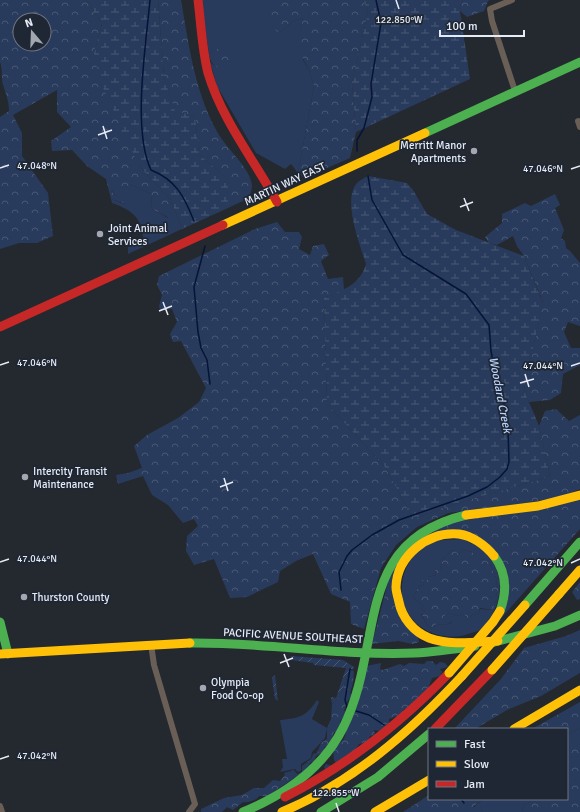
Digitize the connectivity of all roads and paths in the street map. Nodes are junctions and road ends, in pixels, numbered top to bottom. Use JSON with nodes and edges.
{"nodes":[{"id":1,"x":198,"y":0,"type":"edge"},
{"id":2,"x":512,"y":0,"type":"edge"},
{"id":3,"x":580,"y":62,"type":"edge"},
{"id":4,"x":515,"y":91,"type":"junction"},
{"id":5,"x":277,"y":202,"type":"junction"},
{"id":6,"x":0,"y":327,"type":"edge"},
{"id":7,"x":580,"y":495,"type":"edge"},
{"id":8,"x":580,"y":542,"type":"edge"},
{"id":9,"x":580,"y":570,"type":"edge"},
{"id":10,"x":580,"y":615,"type":"edge"},
{"id":11,"x":0,"y":622,"type":"edge"},
{"id":12,"x":498,"y":641,"type":"junction"},
{"id":13,"x":151,"y":644,"type":"junction"},
{"id":14,"x":366,"y":652,"type":"junction"},
{"id":15,"x":4,"y":654,"type":"edge"},
{"id":16,"x":580,"y":690,"type":"edge"},
{"id":17,"x":435,"y":728,"type":"edge"},
{"id":18,"x":516,"y":728,"type":"edge"},
{"id":19,"x":428,"y":735,"type":"edge"},
{"id":20,"x":428,"y":781,"type":"edge"},
{"id":21,"x":0,"y":806,"type":"edge"},
{"id":22,"x":246,"y":811,"type":"edge"},
{"id":23,"x":2,"y":812,"type":"edge"},
{"id":24,"x":189,"y":812,"type":"edge"},
{"id":25,"x":282,"y":812,"type":"edge"},
{"id":26,"x":321,"y":812,"type":"edge"},
{"id":27,"x":375,"y":812,"type":"edge"}],
"edges":[{"from":1,"to":5,"type":"main road"},
{"from":2,"to":4,"type":"street"},
{"from":3,"to":4,"type":"main road","name":"MARTIN WAY EAST"},
{"from":4,"to":5,"type":"main road","name":"MARTIN WAY EAST"},
{"from":5,"to":6,"type":"main road","name":"MARTIN WAY EAST"},
{"from":7,"to":14,"type":"main road"},
{"from":8,"to":25,"type":"main road","bridge":true},
{"from":9,"to":17,"type":"main road","bridge":true},
{"from":10,"to":12,"type":"main road","name":"PACIFIC AVENUE SOUTHEAST"},
{"from":11,"to":15,"type":"main road"},
{"from":12,"to":14,"type":"main road","name":"PACIFIC AVENUE SOUTHEAST"},
{"from":12,"to":22,"type":"main road","bridge":true},
{"from":13,"to":14,"type":"main road","name":"PACIFIC AVENUE SOUTHEAST"},
{"from":13,"to":15,"type":"main road","name":"PACIFIC AVENUE SOUTHEAST"},
{"from":13,"to":24,"type":"street"},
{"from":14,"to":22,"type":"main road"},
{"from":16,"to":18,"type":"main road"},
{"from":19,"to":26,"type":"main road"},
{"from":20,"to":27,"type":"main road"},
{"from":21,"to":23,"type":"street"}]}
